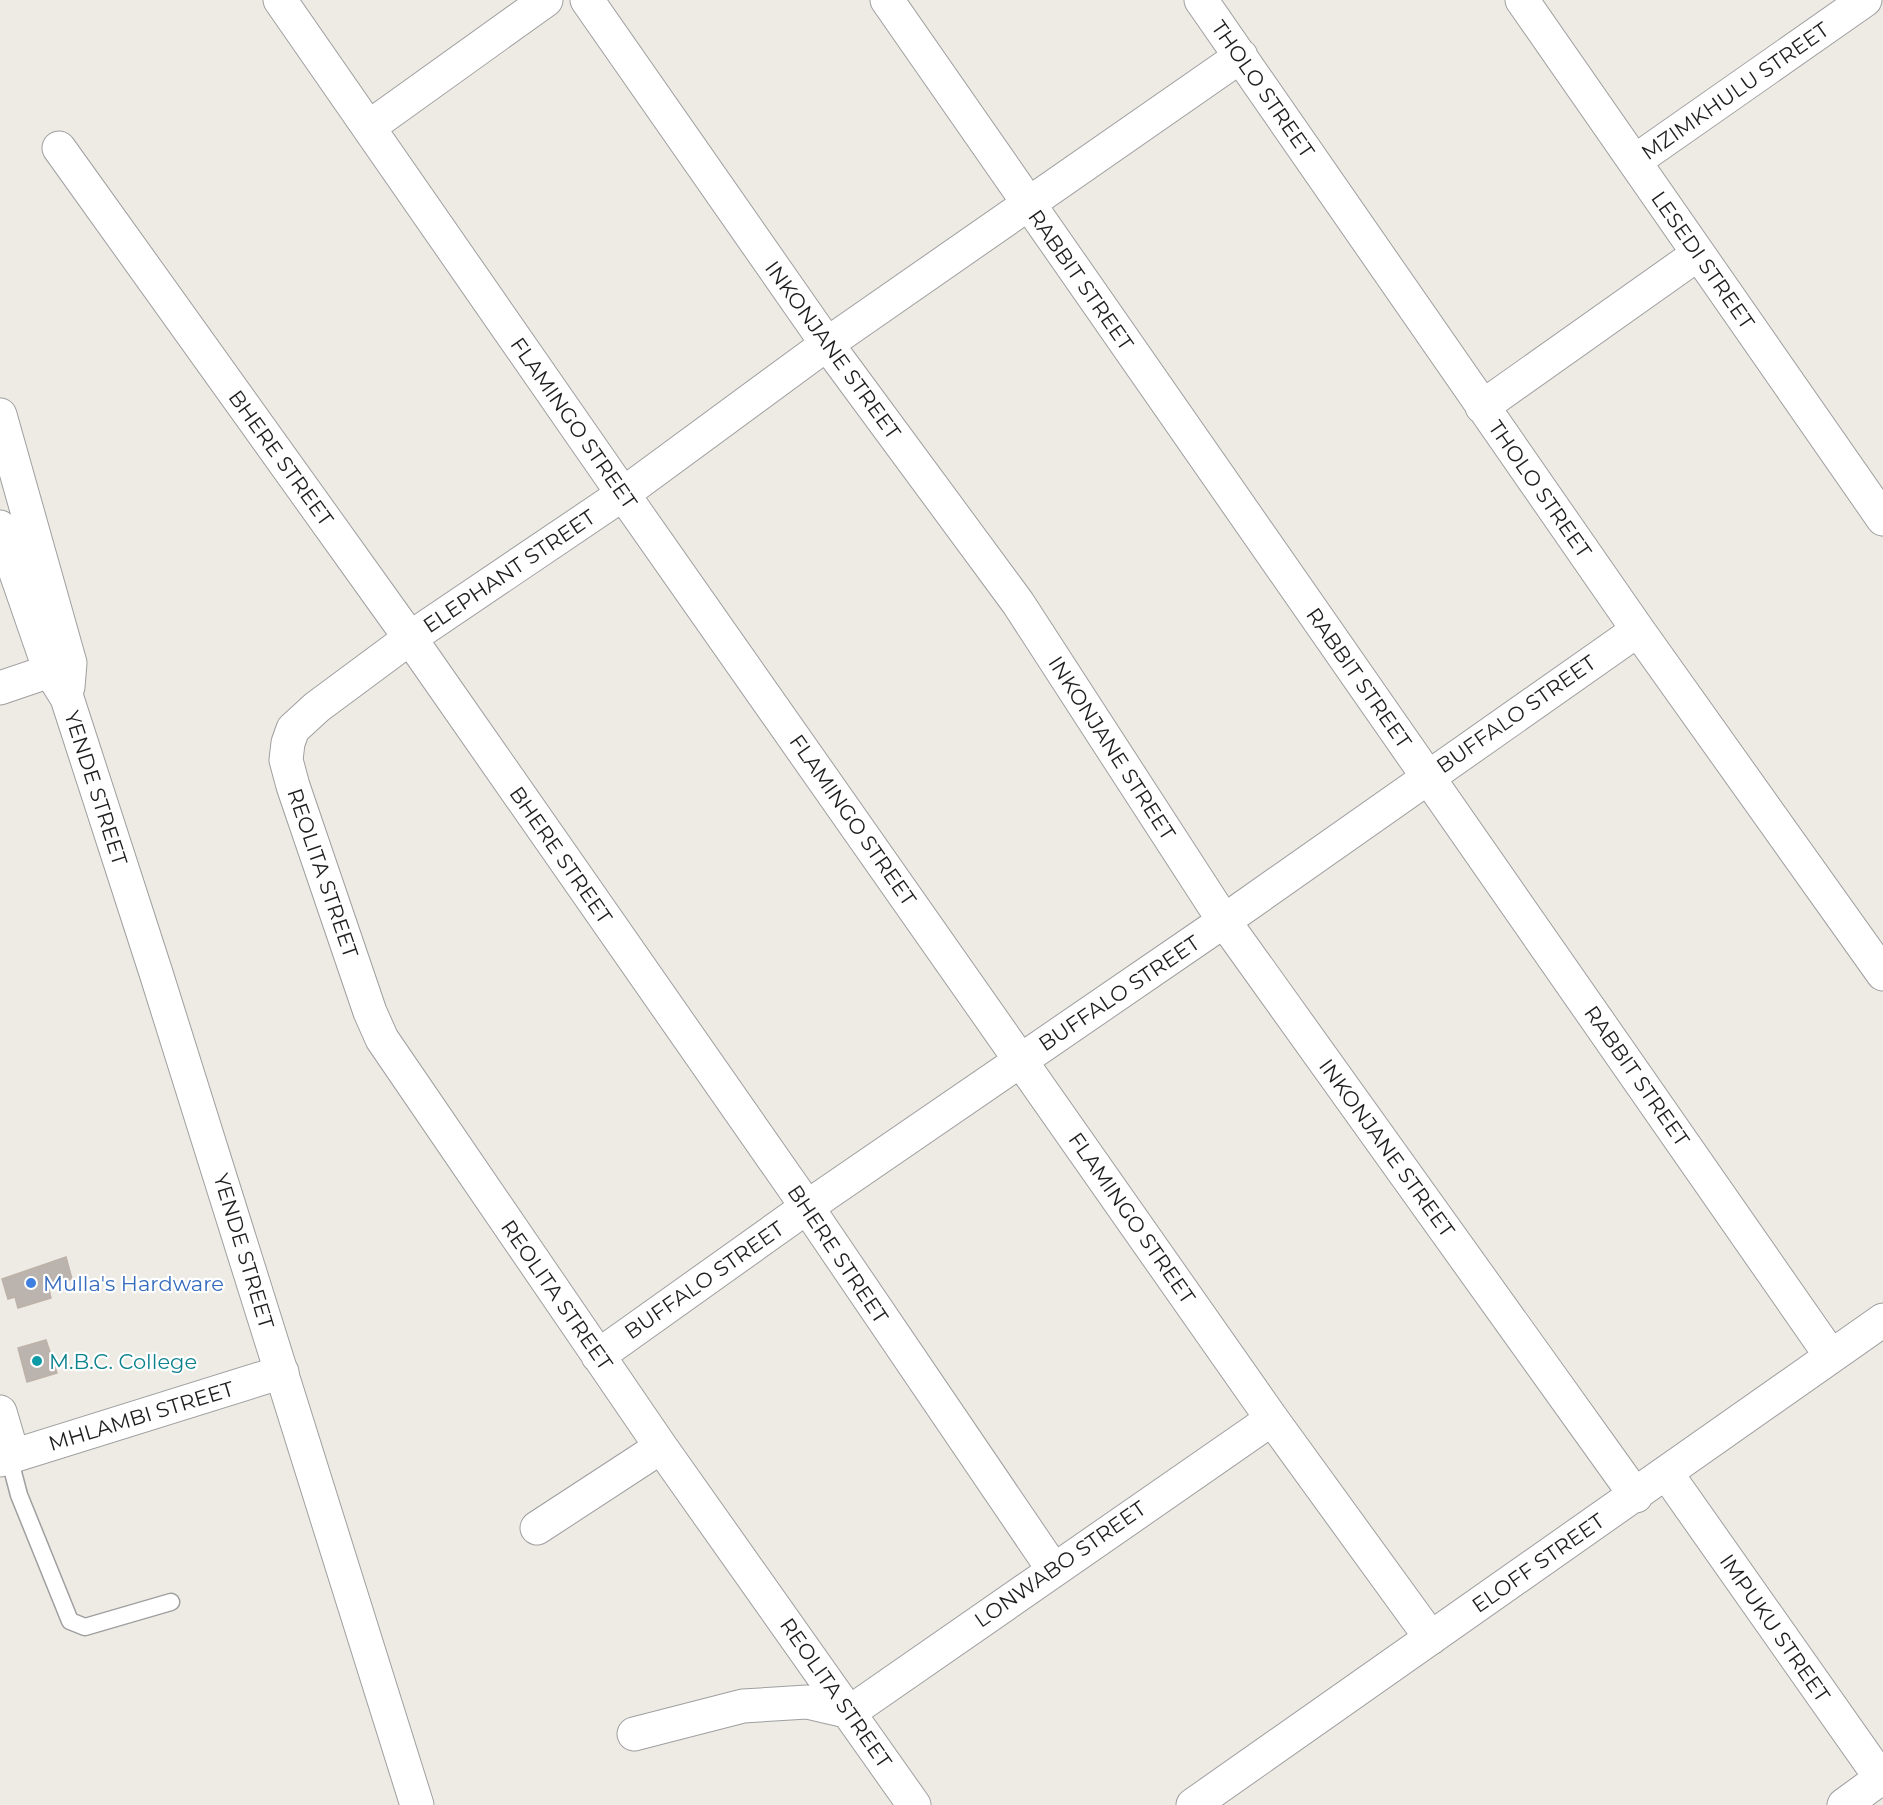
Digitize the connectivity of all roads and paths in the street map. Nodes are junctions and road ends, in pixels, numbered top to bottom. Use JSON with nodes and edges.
{"nodes":[{"id":1,"x":280,"y":0,"type":"edge"},
{"id":2,"x":546,"y":0,"type":"edge"},
{"id":3,"x":587,"y":0,"type":"edge"},
{"id":4,"x":887,"y":0,"type":"edge"},
{"id":5,"x":1201,"y":0,"type":"edge"},
{"id":6,"x":1522,"y":0,"type":"edge"},
{"id":7,"x":1865,"y":0,"type":"edge"},
{"id":8,"x":1241,"y":56,"type":"junction"},
{"id":9,"x":369,"y":127,"type":"junction"},
{"id":10,"x":60,"y":148,"type":"dead end"},
{"id":11,"x":1635,"y":161,"type":"junction"},
{"id":12,"x":1029,"y":206,"type":"junction"},
{"id":13,"x":1698,"y":254,"type":"junction"},
{"id":14,"x":827,"y":344,"type":"junction"},
{"id":15,"x":1482,"y":407,"type":"junction"},
{"id":16,"x":0,"y":415,"type":"edge"},
{"id":17,"x":623,"y":494,"type":"junction"},
{"id":18,"x":1883,"y":519,"type":"edge"},
{"id":19,"x":0,"y":527,"type":"edge"},
{"id":20,"x":1638,"y":630,"type":"junction"},
{"id":21,"x":410,"y":638,"type":"junction"},
{"id":22,"x":59,"y":684,"type":"junction"},
{"id":23,"x":0,"y":688,"type":"edge"},
{"id":24,"x":288,"y":743,"type":"joint"},
{"id":25,"x":1428,"y":776,"type":"junction"},
{"id":26,"x":1224,"y":921,"type":"junction"},
{"id":27,"x":1883,"y":974,"type":"edge"},
{"id":28,"x":1022,"y":1059,"type":"junction"},
{"id":29,"x":807,"y":1208,"type":"junction"},
{"id":30,"x":1883,"y":1320,"type":"edge"},
{"id":31,"x":598,"y":1356,"type":"junction"},
{"id":32,"x":1832,"y":1356,"type":"junction"},
{"id":33,"x":282,"y":1372,"type":"junction"},
{"id":34,"x":0,"y":1412,"type":"edge"},
{"id":35,"x":1272,"y":1419,"type":"junction"},
{"id":36,"x":661,"y":1447,"type":"junction"},
{"id":37,"x":7,"y":1457,"type":"edge"},
{"id":38,"x":1667,"y":1474,"type":"junction"},
{"id":39,"x":1636,"y":1496,"type":"junction"},
{"id":40,"x":537,"y":1528,"type":"dead end"},
{"id":41,"x":1053,"y":1569,"type":"junction"},
{"id":42,"x":171,"y":1602,"type":"dead end"},
{"id":43,"x":1431,"y":1638,"type":"junction"},
{"id":44,"x":850,"y":1712,"type":"junction"},
{"id":45,"x":634,"y":1734,"type":"dead end"},
{"id":46,"x":1882,"y":1780,"type":"edge"},
{"id":47,"x":417,"y":1805,"type":"edge"},
{"id":48,"x":914,"y":1805,"type":"edge"},
{"id":49,"x":1193,"y":1805,"type":"edge"},
{"id":50,"x":1844,"y":1805,"type":"edge"}],
"edges":[{"from":1,"to":9,"type":"street","name":"FLAMINGO STREET"},
{"from":2,"to":9,"type":"street"},
{"from":3,"to":14,"type":"street","name":"INKONJANE STREET"},
{"from":4,"to":12,"type":"street","name":"RABBIT STREET"},
{"from":5,"to":8,"type":"street","name":"THOLO STREET"},
{"from":6,"to":11,"type":"street","name":"LESEDI STREET"},
{"from":7,"to":11,"type":"street","name":"MZIMKHULU STREET"},
{"from":8,"to":12,"type":"street","name":"ELEPHANT STREET"},
{"from":8,"to":15,"type":"street","name":"THOLO STREET"},
{"from":9,"to":17,"type":"street","name":"FLAMINGO STREET"},
{"from":10,"to":21,"type":"street","name":"BHERE STREET"},
{"from":11,"to":13,"type":"street","name":"LESEDI STREET"},
{"from":12,"to":14,"type":"street","name":"ELEPHANT STREET"},
{"from":12,"to":25,"type":"street","name":"RABBIT STREET"},
{"from":13,"to":15,"type":"street"},
{"from":13,"to":18,"type":"street","name":"LESEDI STREET"},
{"from":14,"to":17,"type":"street","name":"ELEPHANT STREET"},
{"from":14,"to":26,"type":"street","name":"INKONJANE STREET"},
{"from":15,"to":20,"type":"street","name":"THOLO STREET"},
{"from":16,"to":22,"type":"street","name":"YENDE STREET"},
{"from":17,"to":21,"type":"street","name":"ELEPHANT STREET"},
{"from":17,"to":28,"type":"street","name":"FLAMINGO STREET"},
{"from":19,"to":22,"type":"street","name":"YENDE STREET"},
{"from":20,"to":25,"type":"street","name":"BUFFALO STREET"},
{"from":20,"to":27,"type":"street","name":"THOLO STREET"},
{"from":21,"to":24,"type":"street","name":"ELEPHANT STREET"},
{"from":21,"to":29,"type":"street","name":"BHERE STREET"},
{"from":22,"to":23,"type":"street"},
{"from":22,"to":33,"type":"street","name":"YENDE STREET"},
{"from":24,"to":31,"type":"street","name":"REOLITA STREET"},
{"from":25,"to":26,"type":"street","name":"BUFFALO STREET"},
{"from":25,"to":32,"type":"street","name":"RABBIT STREET"},
{"from":26,"to":28,"type":"street","name":"BUFFALO STREET"},
{"from":26,"to":39,"type":"street","name":"INKONJANE STREET"},
{"from":28,"to":29,"type":"street","name":"BUFFALO STREET"},
{"from":28,"to":35,"type":"street","name":"FLAMINGO STREET"},
{"from":29,"to":31,"type":"street","name":"BUFFALO STREET"},
{"from":29,"to":41,"type":"street","name":"BHERE STREET"},
{"from":30,"to":32,"type":"street","name":"ELOFF STREET"},
{"from":31,"to":36,"type":"street","name":"REOLITA STREET"},
{"from":32,"to":38,"type":"street","name":"ELOFF STREET"},
{"from":33,"to":37,"type":"street","name":"MHLAMBI STREET"},
{"from":33,"to":47,"type":"street","name":"YENDE STREET"},
{"from":34,"to":37,"type":"street"},
{"from":35,"to":41,"type":"street","name":"LONWABO STREET"},
{"from":35,"to":43,"type":"street","name":"FLAMINGO STREET"},
{"from":36,"to":40,"type":"street"},
{"from":36,"to":44,"type":"street","name":"REOLITA STREET"},
{"from":37,"to":42,"type":"lane"},
{"from":38,"to":39,"type":"street","name":"ELOFF STREET"},
{"from":38,"to":46,"type":"street","name":"IMPUKU STREET"},
{"from":39,"to":43,"type":"street","name":"ELOFF STREET"},
{"from":41,"to":44,"type":"street","name":"LONWABO STREET"},
{"from":43,"to":49,"type":"street","name":"ELOFF STREET"},
{"from":44,"to":45,"type":"street"},
{"from":44,"to":48,"type":"street","name":"REOLITA STREET"},
{"from":46,"to":50,"type":"street"}]}
